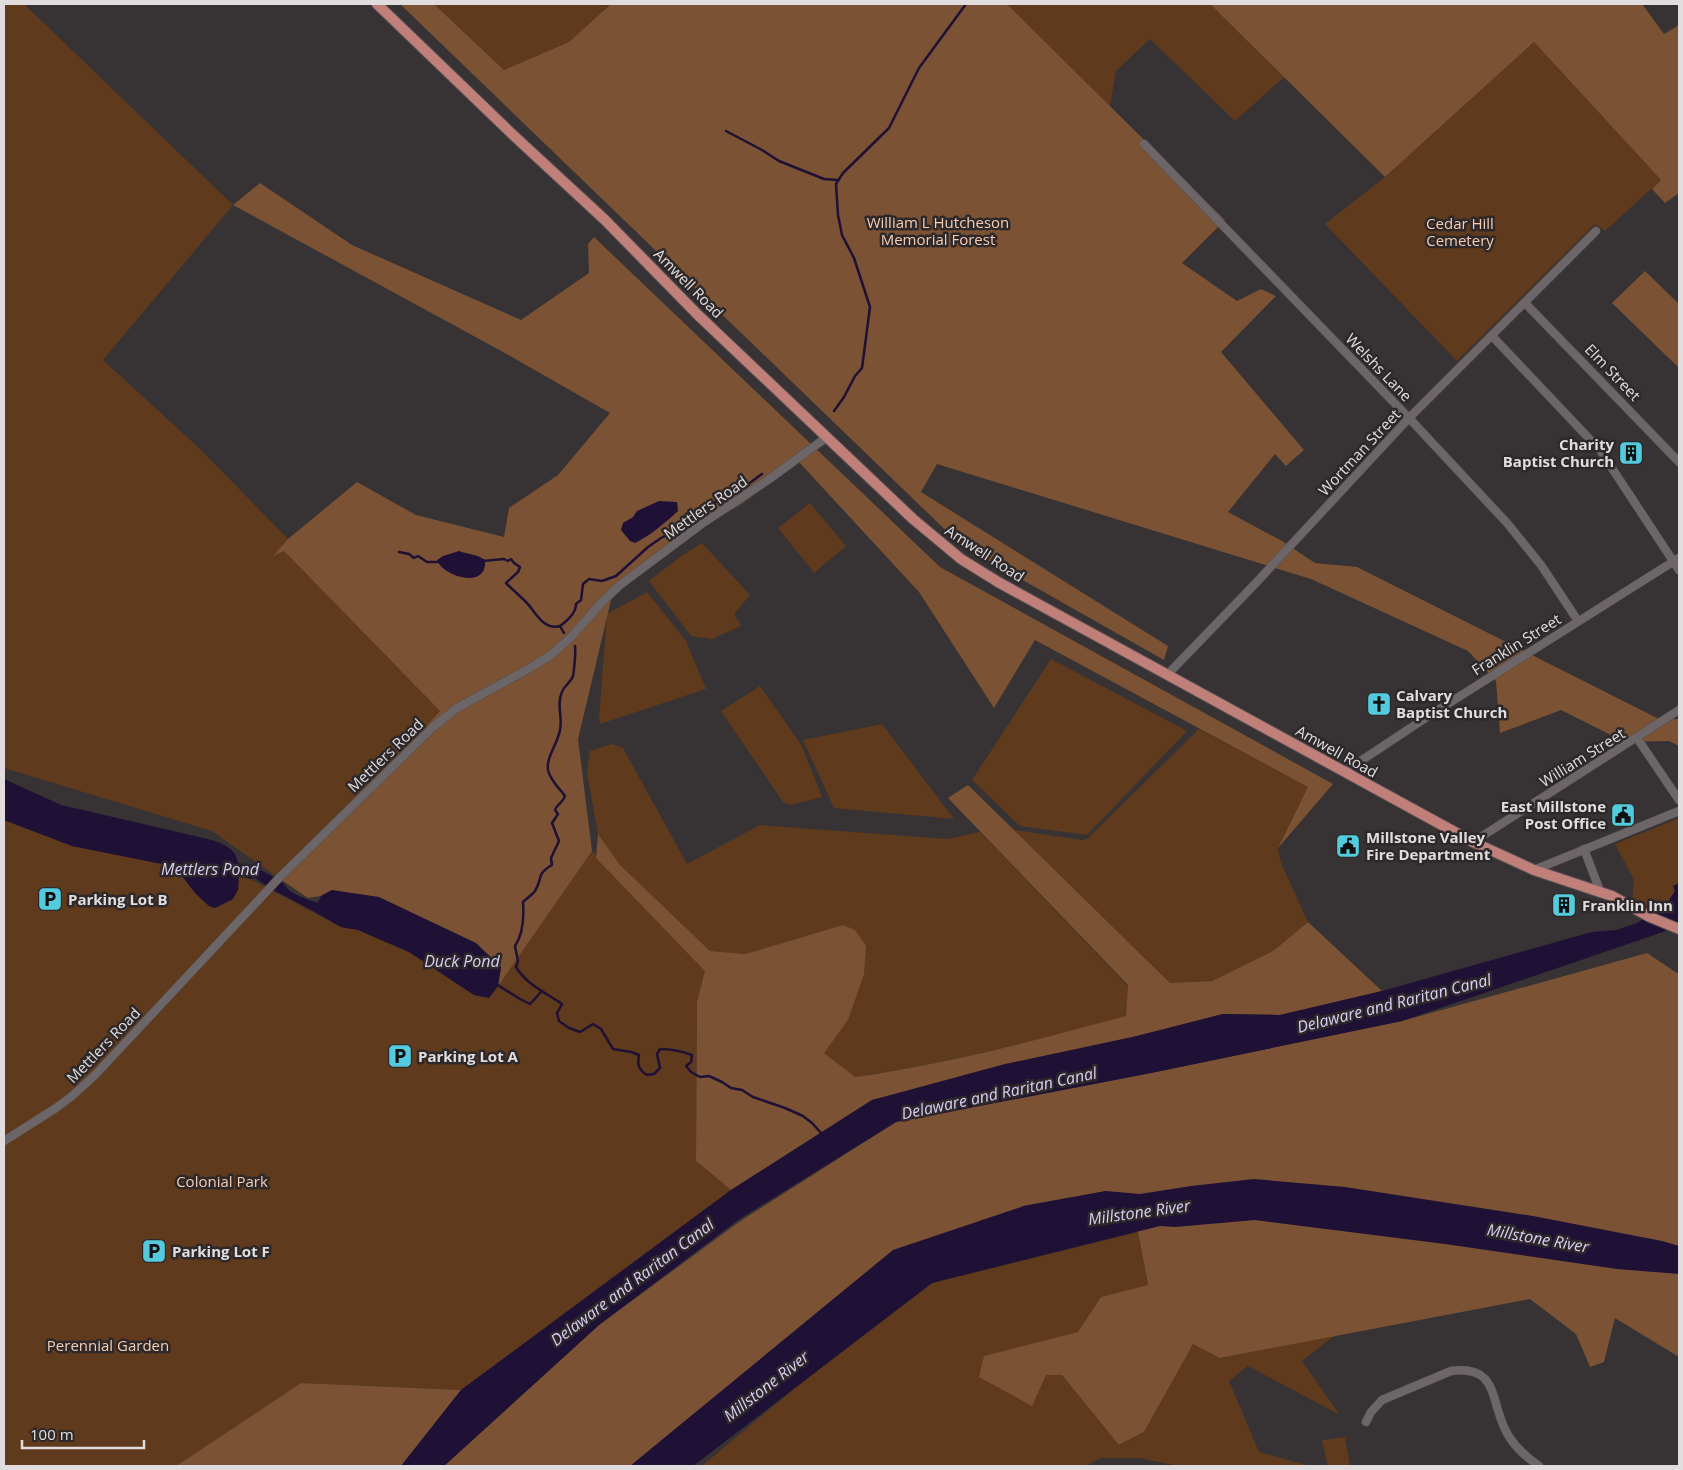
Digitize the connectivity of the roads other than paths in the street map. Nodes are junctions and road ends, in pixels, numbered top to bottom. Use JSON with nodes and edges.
{"nodes":[{"id":1,"x":377,"y":4,"type":"edge"},
{"id":2,"x":1144,"y":144,"type":"dead end"},
{"id":3,"x":1596,"y":231,"type":"dead end"},
{"id":4,"x":1525,"y":303,"type":"junction"},
{"id":5,"x":1492,"y":336,"type":"junction"},
{"id":6,"x":1409,"y":418,"type":"junction"},
{"id":7,"x":826,"y":438,"type":"junction"},
{"id":8,"x":1679,"y":462,"type":"edge"},
{"id":9,"x":1676,"y":559,"type":"edge"},
{"id":10,"x":1679,"y":570,"type":"edge"},
{"id":11,"x":1578,"y":622,"type":"junction"},
{"id":12,"x":1167,"y":674,"type":"junction"},
{"id":13,"x":1679,"y":710,"type":"edge"},
{"id":14,"x":1637,"y":738,"type":"junction"},
{"id":15,"x":1344,"y":772,"type":"junction"},
{"id":16,"x":1679,"y":800,"type":"edge"},
{"id":17,"x":1679,"y":811,"type":"edge"},
{"id":18,"x":1473,"y":842,"type":"junction"},
{"id":19,"x":1584,"y":849,"type":"junction"},
{"id":20,"x":1534,"y":870,"type":"junction"},
{"id":21,"x":1600,"y":891,"type":"junction"},
{"id":22,"x":1679,"y":929,"type":"edge"},
{"id":23,"x":4,"y":1141,"type":"edge"},
{"id":24,"x":1366,"y":1422,"type":"dead end"},
{"id":25,"x":1539,"y":1466,"type":"edge"}],
"edges":[{"from":1,"to":7,"type":"main road","name":"Amwell Road"},
{"from":2,"to":6,"type":"street","name":"Welshs Lane"},
{"from":3,"to":4,"type":"street","name":"Wortman Street"},
{"from":4,"to":5,"type":"street","name":"Wortman Street"},
{"from":4,"to":8,"type":"street","name":"Elm Street"},
{"from":5,"to":6,"type":"street","name":"Wortman Street"},
{"from":5,"to":9,"type":"street"},
{"from":6,"to":11,"type":"street","name":"Welshs Lane"},
{"from":6,"to":12,"type":"street","name":"Wortman Street"},
{"from":7,"to":12,"type":"main road","name":"Amwell Road"},
{"from":7,"to":23,"type":"street","name":"Mettlers Road"},
{"from":9,"to":10,"type":"street"},
{"from":9,"to":11,"type":"street","name":"Franklin Street"},
{"from":11,"to":15,"type":"street","name":"Franklin Street"},
{"from":12,"to":15,"type":"main road","name":"Amwell Road"},
{"from":13,"to":14,"type":"street","name":"William Street"},
{"from":14,"to":16,"type":"street"},
{"from":14,"to":18,"type":"street","name":"William Street"},
{"from":15,"to":18,"type":"main road","name":"Amwell Road"},
{"from":17,"to":19,"type":"street"},
{"from":18,"to":20,"type":"main road","name":"Amwell Road"},
{"from":19,"to":20,"type":"street"},
{"from":19,"to":21,"type":"street"},
{"from":20,"to":21,"type":"main road","name":"Amwell Road"},
{"from":21,"to":22,"type":"main road","name":"Amwell Road"},
{"from":24,"to":25,"type":"street"}]}
